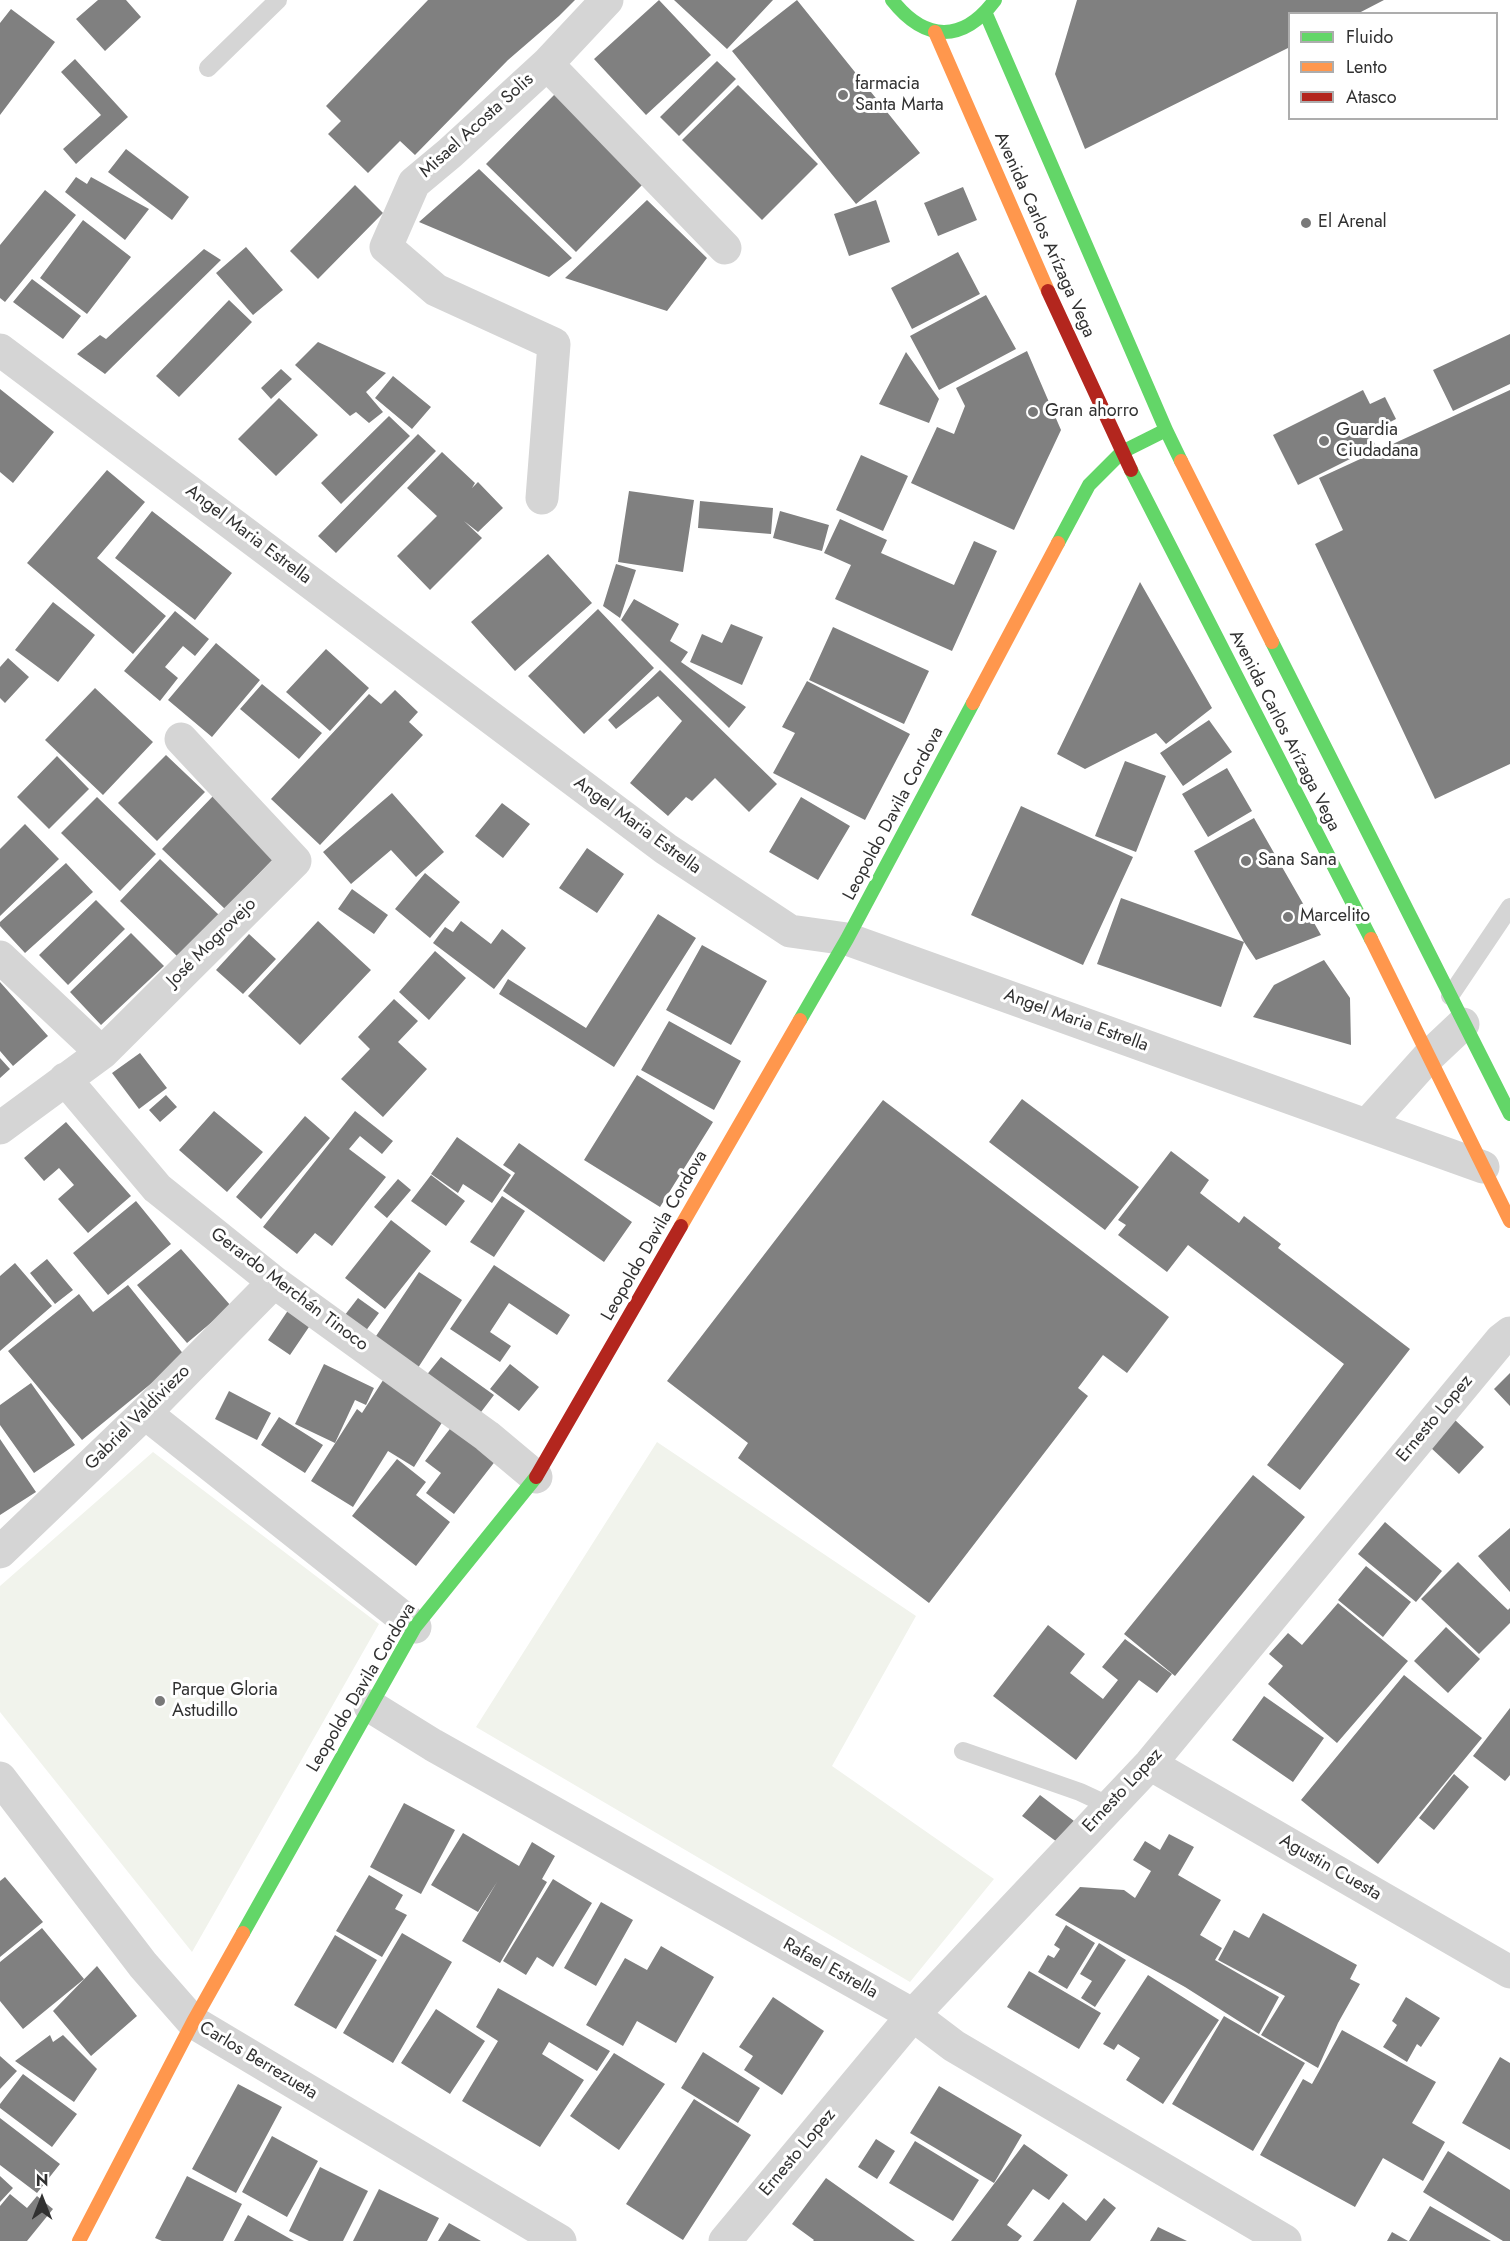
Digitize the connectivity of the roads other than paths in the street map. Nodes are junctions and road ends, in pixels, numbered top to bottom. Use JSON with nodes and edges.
{"nodes":[{"id":1,"x":278,"y":0,"type":"edge"},
{"id":2,"x":607,"y":0,"type":"edge"},
{"id":3,"x":892,"y":0,"type":"edge"},
{"id":4,"x":995,"y":0,"type":"edge"},
{"id":5,"x":986,"y":14,"type":"junction"},
{"id":6,"x":934,"y":33,"type":"junction"},
{"id":7,"x":547,"y":64,"type":"junction"},
{"id":8,"x":208,"y":68,"type":"dead end"},
{"id":9,"x":725,"y":248,"type":"dead end"},
{"id":10,"x":0,"y":350,"type":"edge"},
{"id":11,"x":1166,"y":430,"type":"junction"},
{"id":12,"x":1122,"y":452,"type":"junction"},
{"id":13,"x":542,"y":498,"type":"dead end"},
{"id":14,"x":181,"y":739,"type":"dead end"},
{"id":15,"x":1510,"y":907,"type":"edge"},
{"id":16,"x":847,"y":939,"type":"junction"},
{"id":17,"x":0,"y":957,"type":"edge"},
{"id":18,"x":1457,"y":1010,"type":"junction"},
{"id":19,"x":102,"y":1053,"type":"junction"},
{"id":20,"x":1429,"y":1056,"type":"junction"},
{"id":21,"x":64,"y":1079,"type":"junction"},
{"id":22,"x":1510,"y":1114,"type":"edge"},
{"id":23,"x":1367,"y":1125,"type":"junction"},
{"id":24,"x":0,"y":1128,"type":"edge"},
{"id":25,"x":1483,"y":1167,"type":"junction"},
{"id":26,"x":1510,"y":1221,"type":"edge"},
{"id":27,"x":274,"y":1282,"type":"junction"},
{"id":28,"x":1510,"y":1333,"type":"edge"},
{"id":29,"x":145,"y":1413,"type":"junction"},
{"id":30,"x":536,"y":1477,"type":"junction"},
{"id":31,"x":0,"y":1552,"type":"edge"},
{"id":32,"x":415,"y":1628,"type":"junction"},
{"id":33,"x":370,"y":1706,"type":"junction"},
{"id":34,"x":963,"y":1751,"type":"dead end"},
{"id":35,"x":1150,"y":1764,"type":"junction"},
{"id":36,"x":0,"y":1778,"type":"edge"},
{"id":37,"x":1110,"y":1806,"type":"junction"},
{"id":38,"x":1510,"y":1972,"type":"edge"},
{"id":39,"x":913,"y":2015,"type":"junction"},
{"id":40,"x":193,"y":2022,"type":"junction"},
{"id":41,"x":79,"y":2241,"type":"edge"},
{"id":42,"x":560,"y":2241,"type":"edge"},
{"id":43,"x":725,"y":2241,"type":"edge"},
{"id":44,"x":1285,"y":2241,"type":"edge"}],
"edges":[{"from":1,"to":8,"type":"lane"},
{"from":2,"to":7,"type":"street","name":"Misael Acosta Solis"},
{"from":3,"to":6,"type":"street"},
{"from":4,"to":5,"type":"street"},
{"from":5,"to":6,"type":"street"},
{"from":5,"to":11,"type":"street","name":"Avenida Carlos Arízaga Vega"},
{"from":6,"to":12,"type":"street","name":"Avenida Carlos Arízaga Vega"},
{"from":7,"to":9,"type":"street"},
{"from":7,"to":13,"type":"street","name":"Misael Acosta Solis"},
{"from":10,"to":16,"type":"street","name":"Angel Maria Estrella"},
{"from":11,"to":12,"type":"street"},
{"from":11,"to":18,"type":"street","name":"Avenida Carlos Arízaga Vega"},
{"from":12,"to":16,"type":"street","name":"Leopoldo Davila Cordova"},
{"from":12,"to":20,"type":"street","name":"Avenida Carlos Arízaga Vega"},
{"from":14,"to":19,"type":"street","name":"José Mogrovejo"},
{"from":15,"to":18,"type":"lane"},
{"from":16,"to":23,"type":"street","name":"Angel Maria Estrella"},
{"from":16,"to":30,"type":"street","name":"Leopoldo Davila Cordova"},
{"from":17,"to":19,"type":"street"},
{"from":18,"to":20,"type":"street"},
{"from":18,"to":22,"type":"street","name":"Avenida Carlos Arízaga Vega"},
{"from":19,"to":21,"type":"street","name":"José Mogrovejo"},
{"from":20,"to":23,"type":"street"},
{"from":20,"to":25,"type":"street","name":"Avenida Carlos Arízaga Vega"},
{"from":21,"to":24,"type":"street","name":"José Mogrovejo"},
{"from":21,"to":27,"type":"street","name":"Gerardo Merchán Tinoco"},
{"from":23,"to":25,"type":"street","name":"Angel Maria Estrella"},
{"from":25,"to":26,"type":"street","name":"Avenida Carlos Arízaga Vega"},
{"from":27,"to":29,"type":"street","name":"Gabriel Valdiviezo"},
{"from":27,"to":30,"type":"street","name":"Gerardo Merchán Tinoco"},
{"from":28,"to":35,"type":"street","name":"Ernesto Lopez"},
{"from":29,"to":31,"type":"street","name":"Gabriel Valdiviezo"},
{"from":29,"to":32,"type":"street"},
{"from":30,"to":32,"type":"street","name":"Leopoldo Davila Cordova"},
{"from":32,"to":33,"type":"street","name":"Leopoldo Davila Cordova"},
{"from":33,"to":39,"type":"street","name":"Rafael Estrella"},
{"from":33,"to":40,"type":"street","name":"Leopoldo Davila Cordova"},
{"from":34,"to":37,"type":"lane"},
{"from":35,"to":37,"type":"street","name":"Ernesto Lopez"},
{"from":35,"to":38,"type":"street","name":"Agustin Cuesta"},
{"from":36,"to":40,"type":"street","name":"Carlos Berrezueta"},
{"from":37,"to":39,"type":"street","name":"Ernesto Lopez"},
{"from":39,"to":43,"type":"street","name":"Ernesto Lopez"},
{"from":39,"to":44,"type":"street","name":"Rafael Estrella"},
{"from":40,"to":41,"type":"street","name":"Leopoldo Davila Cordova"},
{"from":40,"to":42,"type":"street","name":"Carlos Berrezueta"}]}
